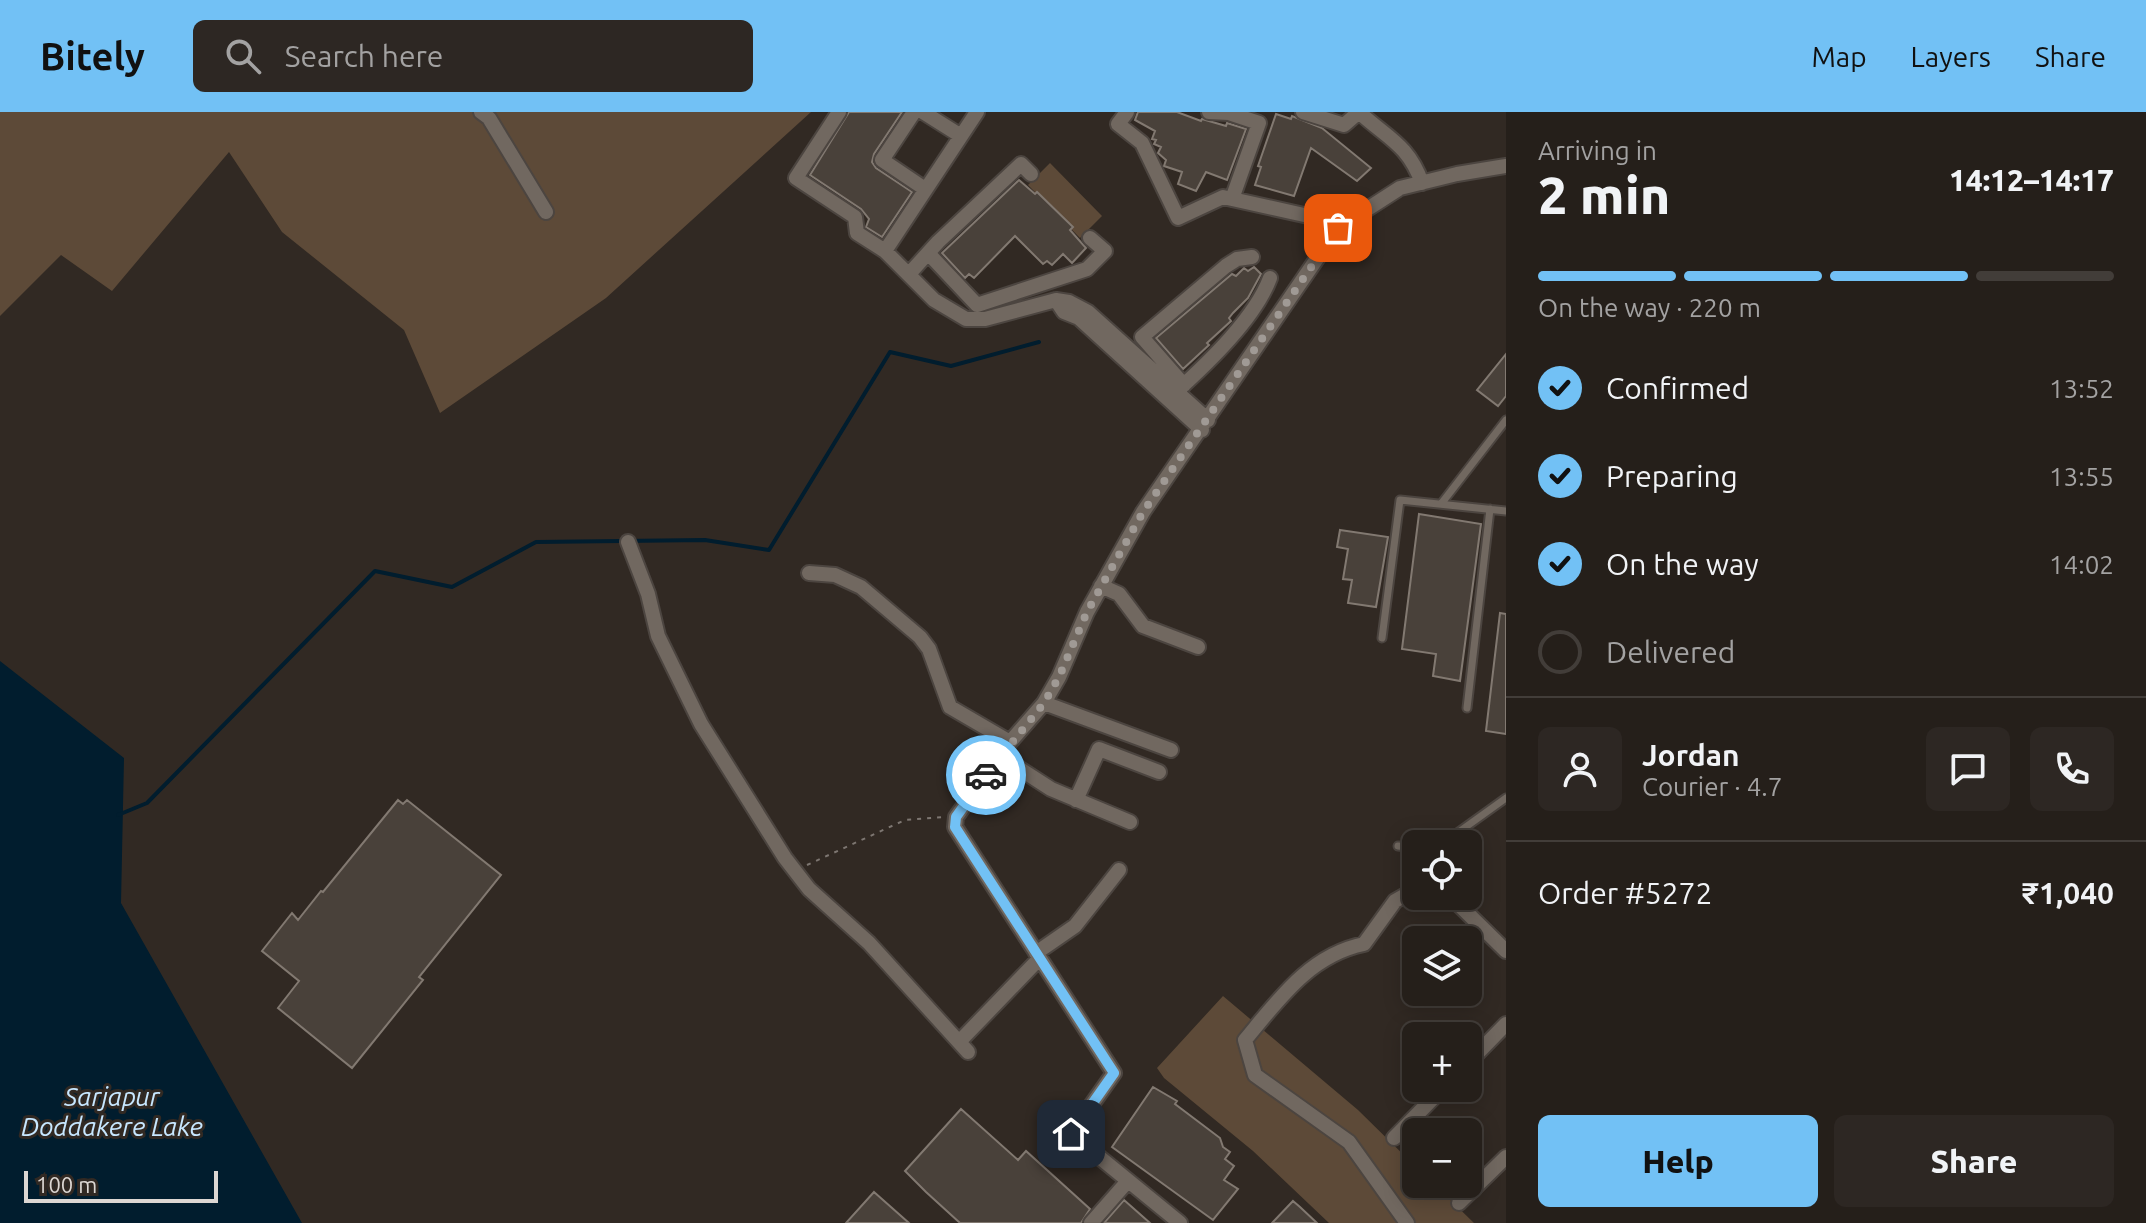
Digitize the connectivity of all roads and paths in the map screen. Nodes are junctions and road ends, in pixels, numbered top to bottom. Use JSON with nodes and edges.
{"nodes":[{"id":1,"x":481,"y":112,"type":"edge"},
{"id":2,"x":839,"y":112,"type":"edge"},
{"id":3,"x":914,"y":112,"type":"edge"},
{"id":4,"x":923,"y":112,"type":"edge"},
{"id":5,"x":977,"y":112,"type":"edge"},
{"id":6,"x":1127,"y":112,"type":"edge"},
{"id":7,"x":1209,"y":112,"type":"edge"},
{"id":8,"x":1303,"y":112,"type":"edge"},
{"id":9,"x":1359,"y":112,"type":"edge"},
{"id":10,"x":961,"y":136,"type":"junction"},
{"id":11,"x":1506,"y":166,"type":"edge"},
{"id":12,"x":1031,"y":174,"type":"dead end"},
{"id":13,"x":1422,"y":183,"type":"junction"},
{"id":14,"x":925,"y":189,"type":"junction"},
{"id":15,"x":1232,"y":199,"type":"junction"},
{"id":16,"x":546,"y":212,"type":"dead end"},
{"id":17,"x":1335,"y":232,"type":"junction"},
{"id":18,"x":1090,"y":238,"type":"dead end"},
{"id":19,"x":885,"y":251,"type":"junction"},
{"id":20,"x":928,"y":253,"type":"junction"},
{"id":21,"x":1252,"y":257,"type":"dead end"},
{"id":22,"x":909,"y":274,"type":"junction"},
{"id":23,"x":1270,"y":278,"type":"dead end"},
{"id":24,"x":1056,"y":300,"type":"junction"},
{"id":25,"x":1181,"y":388,"type":"junction"},
{"id":26,"x":1506,"y":420,"type":"edge"},
{"id":27,"x":1205,"y":425,"type":"junction"},
{"id":28,"x":1441,"y":504,"type":"junction"},
{"id":29,"x":1490,"y":509,"type":"junction"},
{"id":30,"x":1506,"y":511,"type":"edge"},
{"id":31,"x":628,"y":542,"type":"dead end"},
{"id":32,"x":809,"y":573,"type":"dead end"},
{"id":33,"x":1101,"y":586,"type":"junction"},
{"id":34,"x":1382,"y":638,"type":"dead end"},
{"id":35,"x":1198,"y":647,"type":"dead end"},
{"id":36,"x":1044,"y":703,"type":"junction"},
{"id":37,"x":1467,"y":708,"type":"dead end"},
{"id":38,"x":1010,"y":742,"type":"junction"},
{"id":39,"x":1171,"y":750,"type":"dead end"},
{"id":40,"x":1000,"y":756,"type":"junction"},
{"id":41,"x":1159,"y":772,"type":"dead end"},
{"id":42,"x":1506,"y":798,"type":"edge"},
{"id":43,"x":1076,"y":800,"type":"junction"},
{"id":44,"x":956,"y":817,"type":"junction"},
{"id":45,"x":1130,"y":822,"type":"dead end"},
{"id":46,"x":1461,"y":830,"type":"edge"},
{"id":47,"x":1398,"y":846,"type":"dead end"},
{"id":48,"x":1402,"y":846,"type":"edge"},
{"id":49,"x":1119,"y":870,"type":"dead end"},
{"id":50,"x":796,"y":872,"type":"junction"},
{"id":51,"x":1402,"y":897,"type":"edge"},
{"id":52,"x":1464,"y":910,"type":"edge"},
{"id":53,"x":1505,"y":950,"type":"edge"},
{"id":54,"x":1038,"y":956,"type":"junction"},
{"id":55,"x":1506,"y":1024,"type":"edge"},
{"id":56,"x":1482,"y":1049,"type":"edge"},
{"id":57,"x":1429,"y":1102,"type":"edge"},
{"id":58,"x":1394,"y":1138,"type":"dead end"},
{"id":59,"x":1506,"y":1157,"type":"edge"},
{"id":60,"x":1127,"y":1182,"type":"junction"},
{"id":61,"x":1459,"y":1203,"type":"dead end"},
{"id":62,"x":1091,"y":1223,"type":"edge"},
{"id":63,"x":1180,"y":1223,"type":"edge"},
{"id":64,"x":1407,"y":1223,"type":"edge"}],
"edges":[{"from":1,"to":16,"type":"street"},
{"from":2,"to":19,"type":"street"},
{"from":3,"to":14,"type":"street"},
{"from":4,"to":10,"type":"street"},
{"from":5,"to":10,"type":"street"},
{"from":6,"to":15,"type":"street"},
{"from":7,"to":15,"type":"street"},
{"from":8,"to":9,"type":"street"},
{"from":9,"to":13,"type":"street"},
{"from":10,"to":14,"type":"street"},
{"from":11,"to":13,"type":"street"},
{"from":12,"to":20,"type":"street"},
{"from":13,"to":17,"type":"street"},
{"from":14,"to":19,"type":"street"},
{"from":15,"to":17,"type":"street"},
{"from":17,"to":27,"type":"street"},
{"from":18,"to":20,"type":"street"},
{"from":19,"to":22,"type":"street"},
{"from":20,"to":22,"type":"street"},
{"from":21,"to":25,"type":"street"},
{"from":22,"to":24,"type":"street"},
{"from":23,"to":25,"type":"street"},
{"from":24,"to":25,"type":"street"},
{"from":24,"to":27,"type":"street"},
{"from":25,"to":27,"type":"street"},
{"from":26,"to":28,"type":"lane"},
{"from":27,"to":33,"type":"street"},
{"from":28,"to":29,"type":"lane"},
{"from":28,"to":34,"type":"lane"},
{"from":29,"to":30,"type":"lane"},
{"from":29,"to":37,"type":"lane"},
{"from":31,"to":50,"type":"street"},
{"from":32,"to":38,"type":"street"},
{"from":33,"to":35,"type":"street"},
{"from":33,"to":36,"type":"street"},
{"from":36,"to":38,"type":"street"},
{"from":36,"to":39,"type":"street"},
{"from":38,"to":40,"type":"street"},
{"from":40,"to":43,"type":"street"},
{"from":40,"to":44,"type":"street"},
{"from":41,"to":43,"type":"street"},
{"from":42,"to":46,"type":"lane"},
{"from":43,"to":45,"type":"street"},
{"from":44,"to":50,"type":"path"},
{"from":44,"to":54,"type":"street"},
{"from":47,"to":48,"type":"lane"},
{"from":49,"to":54,"type":"street"},
{"from":50,"to":54,"type":"street"},
{"from":51,"to":64,"type":"street"},
{"from":52,"to":53,"type":"street"},
{"from":54,"to":60,"type":"street"},
{"from":55,"to":56,"type":"street"},
{"from":57,"to":58,"type":"street"},
{"from":59,"to":61,"type":"street"},
{"from":60,"to":62,"type":"street"},
{"from":60,"to":63,"type":"street"}]}
